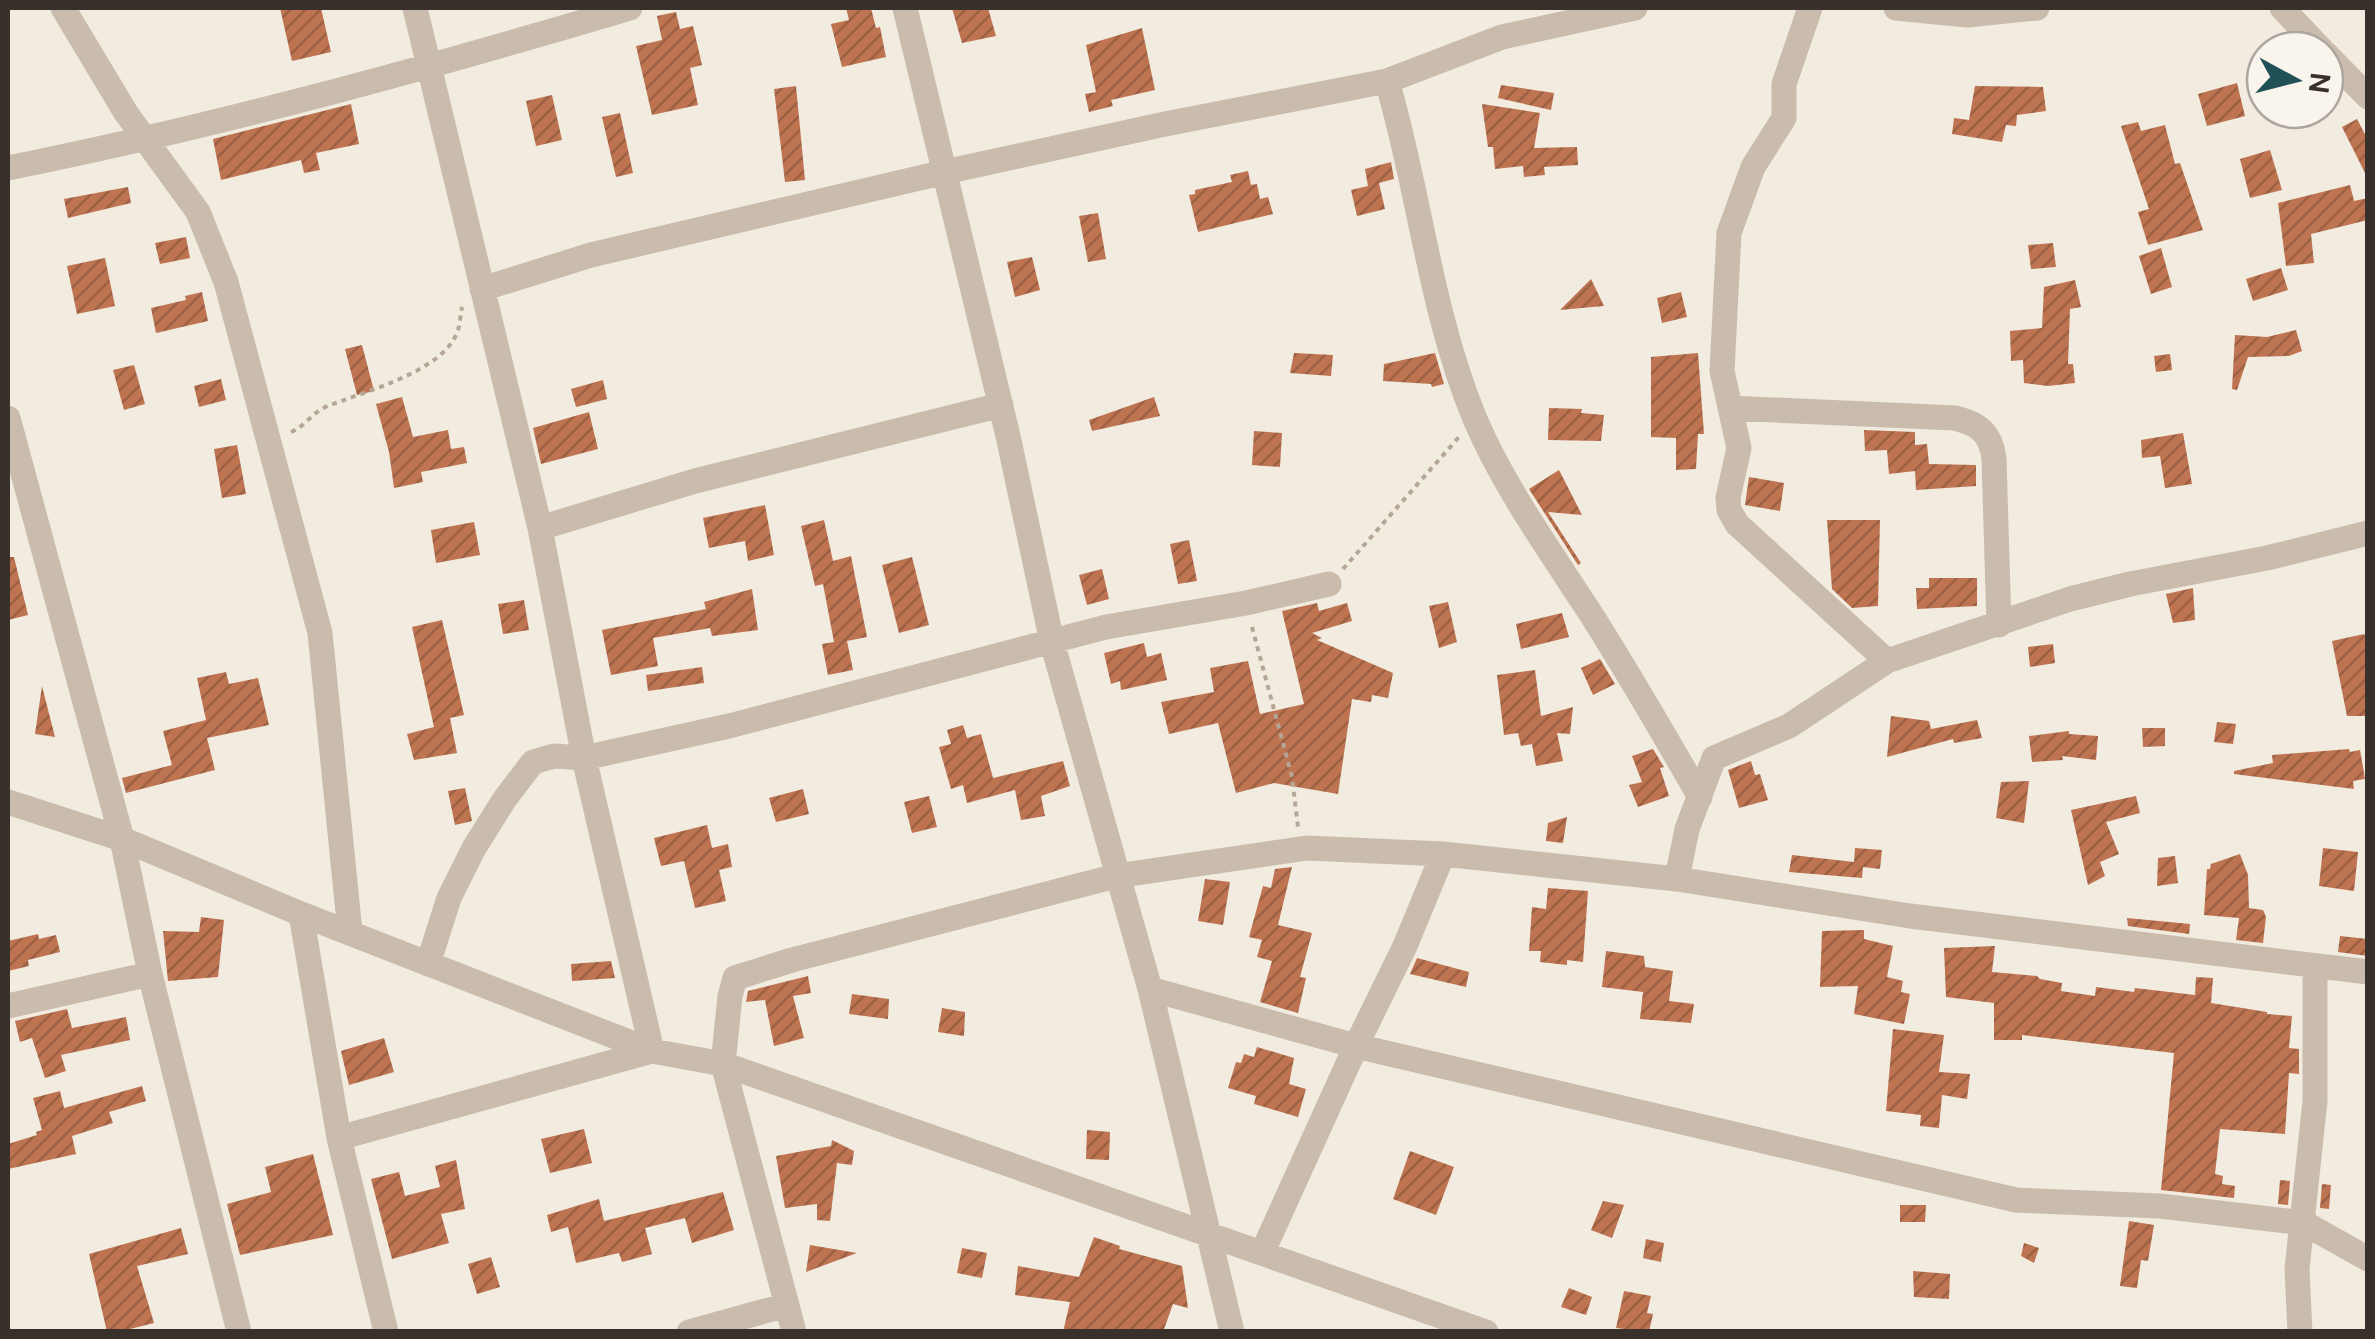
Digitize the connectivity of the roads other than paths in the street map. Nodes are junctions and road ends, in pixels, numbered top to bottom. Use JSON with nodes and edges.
{"nodes":[{"id":1,"x":63,"y":8,"type":"edge"},
{"id":2,"x":415,"y":8,"type":"edge"},
{"id":3,"x":630,"y":8,"type":"edge"},
{"id":4,"x":905,"y":8,"type":"edge"},
{"id":5,"x":1635,"y":8,"type":"edge"},
{"id":6,"x":1810,"y":8,"type":"edge"},
{"id":7,"x":1896,"y":8,"type":"edge"},
{"id":8,"x":2037,"y":8,"type":"edge"},
{"id":9,"x":2282,"y":8,"type":"edge"},
{"id":10,"x":2303,"y":30,"type":"edge"},
{"id":11,"x":431,"y":67,"type":"junction"},
{"id":12,"x":2345,"y":73,"type":"edge"},
{"id":13,"x":1387,"y":81,"type":"junction"},
{"id":14,"x":2368,"y":97,"type":"edge"},
{"id":15,"x":148,"y":140,"type":"junction"},
{"id":16,"x":8,"y":168,"type":"edge"},
{"id":17,"x":945,"y":172,"type":"junction"},
{"id":18,"x":473,"y":293,"type":"junction"},
{"id":19,"x":1001,"y":405,"type":"junction"},
{"id":20,"x":1730,"y":408,"type":"junction"},
{"id":21,"x":8,"y":418,"type":"edge"},
{"id":22,"x":540,"y":528,"type":"junction"},
{"id":23,"x":2368,"y":532,"type":"edge"},
{"id":24,"x":1329,"y":584,"type":"road end"},
{"id":25,"x":1999,"y":624,"type":"junction"},
{"id":26,"x":1052,"y":642,"type":"junction"},
{"id":27,"x":1887,"y":662,"type":"junction"},
{"id":28,"x":584,"y":758,"type":"junction"},
{"id":29,"x":1700,"y":797,"type":"junction"},
{"id":30,"x":8,"y":802,"type":"edge"},
{"id":31,"x":122,"y":839,"type":"junction"},
{"id":32,"x":1443,"y":854,"type":"junction"},
{"id":33,"x":1116,"y":876,"type":"junction"},
{"id":34,"x":1677,"y":879,"type":"junction"},
{"id":35,"x":301,"y":914,"type":"junction"},
{"id":36,"x":350,"y":932,"type":"junction"},
{"id":37,"x":428,"y":964,"type":"junction"},
{"id":38,"x":2315,"y":968,"type":"junction"},
{"id":39,"x":2368,"y":972,"type":"edge"},
{"id":40,"x":150,"y":974,"type":"junction"},
{"id":41,"x":1150,"y":989,"type":"junction"},
{"id":42,"x":8,"y":1006,"type":"edge"},
{"id":43,"x":1356,"y":1046,"type":"junction"},
{"id":44,"x":652,"y":1051,"type":"junction"},
{"id":45,"x":723,"y":1064,"type":"junction"},
{"id":46,"x":339,"y":1138,"type":"junction"},
{"id":47,"x":2304,"y":1223,"type":"junction"},
{"id":48,"x":1209,"y":1232,"type":"junction"},
{"id":49,"x":1263,"y":1251,"type":"junction"},
{"id":50,"x":2368,"y":1260,"type":"edge"},
{"id":51,"x":787,"y":1305,"type":"junction"},
{"id":52,"x":239,"y":1332,"type":"edge"},
{"id":53,"x":386,"y":1332,"type":"edge"},
{"id":54,"x":689,"y":1332,"type":"edge"},
{"id":55,"x":794,"y":1332,"type":"edge"},
{"id":56,"x":1232,"y":1332,"type":"edge"},
{"id":57,"x":1486,"y":1332,"type":"edge"},
{"id":58,"x":2300,"y":1332,"type":"edge"}],
"edges":[{"from":1,"to":15,"type":"street"},
{"from":2,"to":11,"type":"street"},
{"from":3,"to":11,"type":"street"},
{"from":4,"to":17,"type":"street"},
{"from":5,"to":13,"type":"street"},
{"from":6,"to":20,"type":"street"},
{"from":7,"to":8,"type":"street"},
{"from":9,"to":10,"type":"street"},
{"from":11,"to":15,"type":"street"},
{"from":11,"to":18,"type":"street"},
{"from":12,"to":14,"type":"street"},
{"from":13,"to":17,"type":"street"},
{"from":13,"to":29,"type":"street"},
{"from":15,"to":16,"type":"street"},
{"from":15,"to":36,"type":"street"},
{"from":17,"to":18,"type":"street"},
{"from":17,"to":19,"type":"street"},
{"from":18,"to":22,"type":"street"},
{"from":19,"to":22,"type":"street"},
{"from":19,"to":26,"type":"street"},
{"from":20,"to":25,"type":"street"},
{"from":20,"to":27,"type":"street"},
{"from":21,"to":31,"type":"street"},
{"from":22,"to":28,"type":"street"},
{"from":23,"to":25,"type":"street"},
{"from":24,"to":26,"type":"street"},
{"from":25,"to":27,"type":"street"},
{"from":26,"to":28,"type":"street"},
{"from":26,"to":33,"type":"street"},
{"from":27,"to":29,"type":"street"},
{"from":28,"to":37,"type":"street"},
{"from":28,"to":44,"type":"street"},
{"from":29,"to":34,"type":"street"},
{"from":30,"to":31,"type":"street"},
{"from":31,"to":35,"type":"street"},
{"from":31,"to":40,"type":"street"},
{"from":32,"to":33,"type":"street"},
{"from":32,"to":34,"type":"street"},
{"from":32,"to":43,"type":"street"},
{"from":33,"to":41,"type":"street"},
{"from":33,"to":45,"type":"street"},
{"from":34,"to":38,"type":"street"},
{"from":35,"to":36,"type":"street"},
{"from":35,"to":46,"type":"street"},
{"from":36,"to":37,"type":"street"},
{"from":37,"to":44,"type":"street"},
{"from":38,"to":39,"type":"street"},
{"from":38,"to":47,"type":"street"},
{"from":40,"to":42,"type":"street"},
{"from":40,"to":52,"type":"street"},
{"from":41,"to":43,"type":"street"},
{"from":41,"to":48,"type":"street"},
{"from":43,"to":47,"type":"street"},
{"from":43,"to":49,"type":"street"},
{"from":44,"to":45,"type":"street"},
{"from":44,"to":46,"type":"street"},
{"from":45,"to":48,"type":"street"},
{"from":45,"to":51,"type":"street"},
{"from":46,"to":53,"type":"street"},
{"from":47,"to":50,"type":"street"},
{"from":47,"to":58,"type":"street"},
{"from":48,"to":49,"type":"street"},
{"from":48,"to":56,"type":"street"},
{"from":49,"to":57,"type":"street"},
{"from":51,"to":54,"type":"street"},
{"from":51,"to":55,"type":"street"}]}
